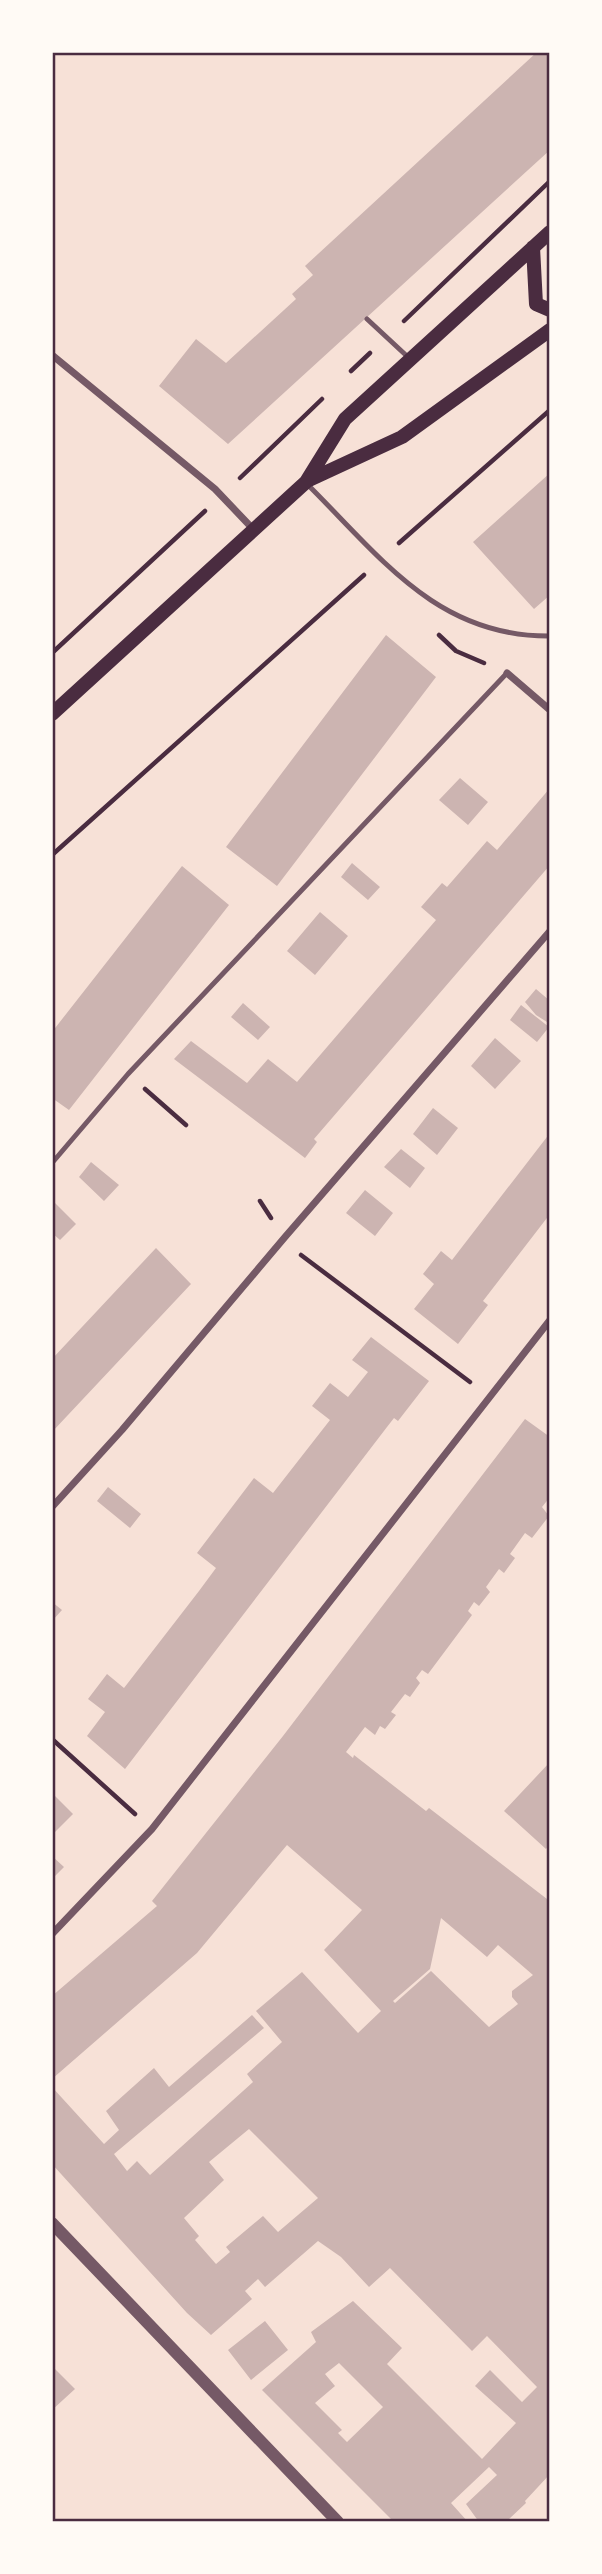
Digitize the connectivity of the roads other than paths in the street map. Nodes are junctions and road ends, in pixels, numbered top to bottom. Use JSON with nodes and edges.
{"nodes":[{"id":1,"x":550,"y":232,"type":"edge"},
{"id":2,"x":533,"y":247,"type":"junction"},
{"id":3,"x":550,"y":310,"type":"edge"},
{"id":4,"x":367,"y":318,"type":"dead end"},
{"id":5,"x":550,"y":330,"type":"edge"},
{"id":6,"x":52,"y":355,"type":"edge"},
{"id":7,"x":409,"y":358,"type":"junction"},
{"id":8,"x":306,"y":482,"type":"junction"},
{"id":9,"x":254,"y":530,"type":"junction"},
{"id":10,"x":550,"y":636,"type":"edge"},
{"id":11,"x":507,"y":673,"type":"joint"},
{"id":12,"x":550,"y":710,"type":"edge"},
{"id":13,"x":52,"y":714,"type":"edge"},
{"id":14,"x":550,"y":931,"type":"edge"},
{"id":15,"x":52,"y":1163,"type":"edge"},
{"id":16,"x":550,"y":1320,"type":"edge"},
{"id":17,"x":52,"y":1507,"type":"edge"},
{"id":18,"x":52,"y":1934,"type":"edge"},
{"id":19,"x":52,"y":2223,"type":"edge"},
{"id":20,"x":338,"y":2522,"type":"edge"}],
"edges":[{"from":1,"to":2,"type":"main road"},
{"from":2,"to":3,"type":"main road"},
{"from":2,"to":7,"type":"main road"},
{"from":4,"to":7,"type":"lane"},
{"from":5,"to":8,"type":"main road"},
{"from":6,"to":9,"type":"street"},
{"from":7,"to":8,"type":"main road"},
{"from":8,"to":9,"type":"main road"},
{"from":8,"to":10,"type":"lane"},
{"from":9,"to":13,"type":"main road"},
{"from":11,"to":12,"type":"street"},
{"from":11,"to":15,"type":"lane"},
{"from":14,"to":17,"type":"street"},
{"from":16,"to":18,"type":"street"},
{"from":19,"to":20,"type":"street"}]}
